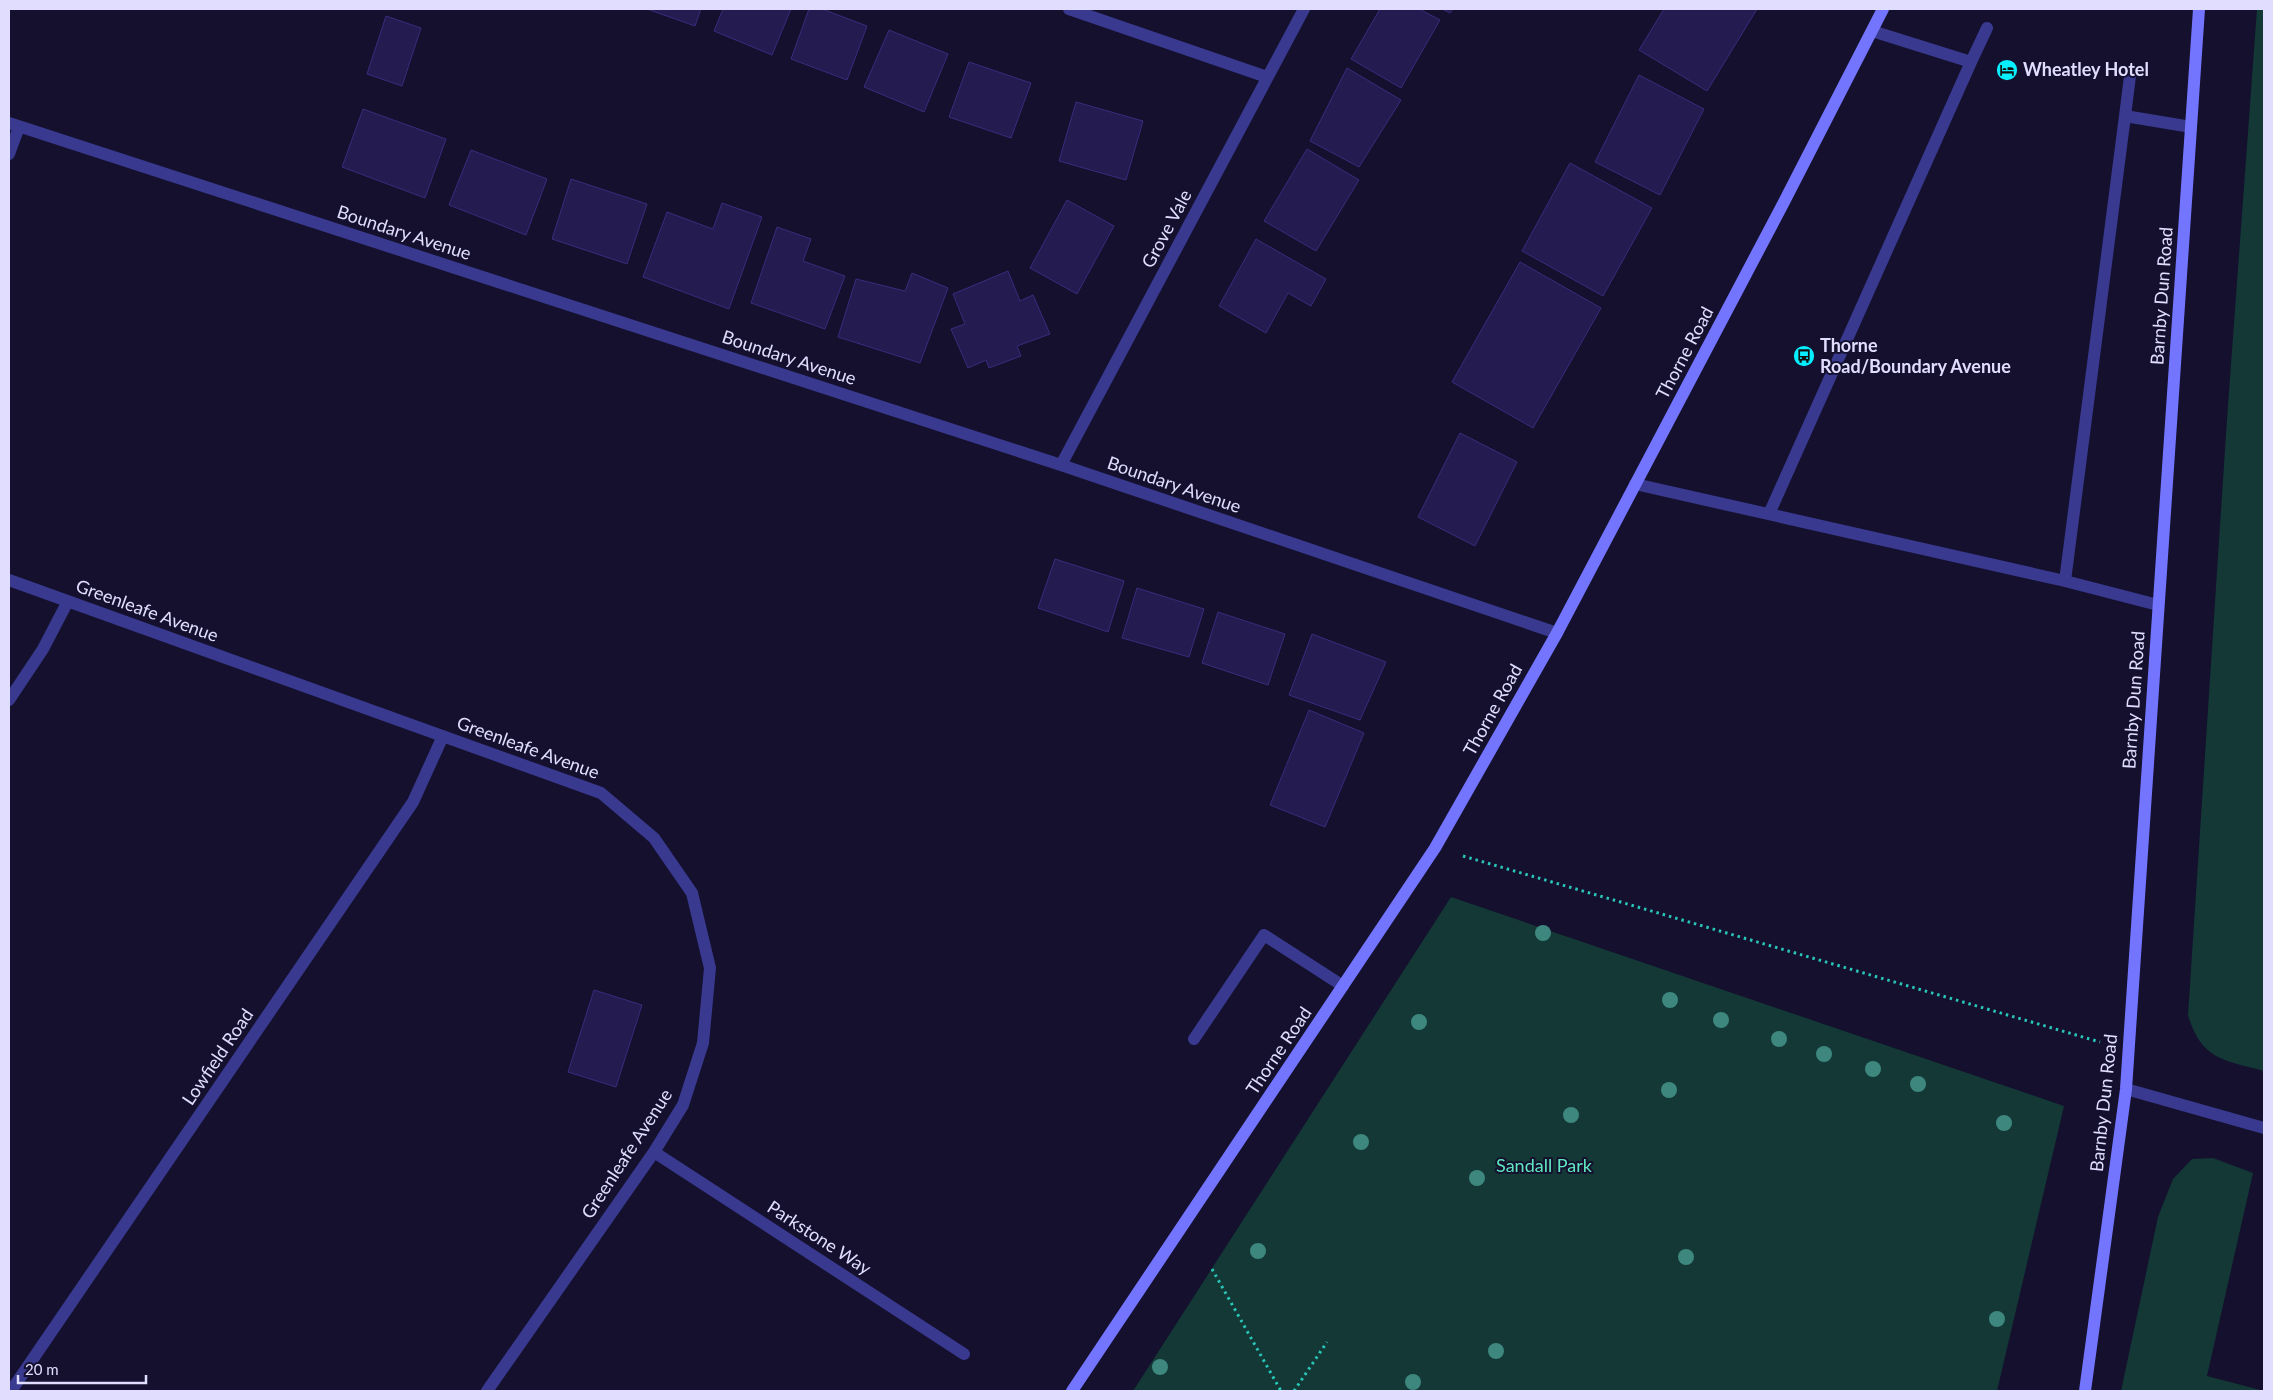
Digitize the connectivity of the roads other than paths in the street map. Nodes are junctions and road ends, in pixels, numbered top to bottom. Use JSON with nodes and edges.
{"nodes":[{"id":1,"x":1069,"y":9,"type":"edge"},
{"id":2,"x":1304,"y":9,"type":"edge"},
{"id":3,"x":1883,"y":9,"type":"edge"},
{"id":4,"x":2200,"y":9,"type":"edge"},
{"id":5,"x":1987,"y":28,"type":"dead end"},
{"id":6,"x":1872,"y":31,"type":"junction"},
{"id":7,"x":1971,"y":62,"type":"junction"},
{"id":8,"x":2130,"y":76,"type":"dead end"},
{"id":9,"x":1267,"y":78,"type":"junction"},
{"id":10,"x":2125,"y":116,"type":"junction"},
{"id":11,"x":14,"y":125,"type":"edge"},
{"id":12,"x":2191,"y":126,"type":"junction"},
{"id":13,"x":9,"y":154,"type":"edge"},
{"id":14,"x":1061,"y":465,"type":"junction"},
{"id":15,"x":1636,"y":484,"type":"junction"},
{"id":16,"x":1769,"y":514,"type":"junction"},
{"id":17,"x":9,"y":580,"type":"edge"},
{"id":18,"x":2065,"y":582,"type":"junction"},
{"id":19,"x":68,"y":601,"type":"junction"},
{"id":20,"x":2158,"y":605,"type":"junction"},
{"id":21,"x":1557,"y":633,"type":"junction"},
{"id":22,"x":9,"y":700,"type":"edge"},
{"id":23,"x":443,"y":736,"type":"junction"},
{"id":24,"x":1343,"y":986,"type":"junction"},
{"id":25,"x":1194,"y":1038,"type":"dead end"},
{"id":26,"x":2126,"y":1089,"type":"junction"},
{"id":27,"x":2264,"y":1128,"type":"edge"},
{"id":28,"x":654,"y":1152,"type":"junction"},
{"id":29,"x":964,"y":1354,"type":"dead end"},
{"id":30,"x":11,"y":1391,"type":"edge"},
{"id":31,"x":487,"y":1391,"type":"edge"},
{"id":32,"x":1072,"y":1391,"type":"edge"},
{"id":33,"x":2086,"y":1391,"type":"edge"}],
"edges":[{"from":1,"to":9,"type":"street"},
{"from":2,"to":9,"type":"street","name":"Grove Vale"},
{"from":3,"to":6,"type":"street","name":"Thorne Road"},
{"from":4,"to":12,"type":"street","name":"Barnby Dun Road"},
{"from":5,"to":7,"type":"street"},
{"from":6,"to":7,"type":"street"},
{"from":6,"to":15,"type":"street","name":"Thorne Road"},
{"from":7,"to":16,"type":"street"},
{"from":8,"to":10,"type":"street"},
{"from":9,"to":14,"type":"street","name":"Grove Vale"},
{"from":10,"to":12,"type":"street"},
{"from":10,"to":18,"type":"street"},
{"from":11,"to":13,"type":"street"},
{"from":11,"to":14,"type":"street","name":"Boundary Avenue"},
{"from":12,"to":20,"type":"street","name":"Barnby Dun Road"},
{"from":14,"to":21,"type":"street","name":"Boundary Avenue"},
{"from":15,"to":16,"type":"street"},
{"from":15,"to":21,"type":"street","name":"Thorne Road"},
{"from":16,"to":18,"type":"street"},
{"from":17,"to":19,"type":"street","name":"Greenleafe Avenue"},
{"from":18,"to":20,"type":"street"},
{"from":19,"to":22,"type":"street"},
{"from":19,"to":23,"type":"street","name":"Greenleafe Avenue"},
{"from":20,"to":26,"type":"street","name":"Barnby Dun Road"},
{"from":21,"to":24,"type":"street","name":"Thorne Road"},
{"from":23,"to":28,"type":"street","name":"Greenleafe Avenue"},
{"from":23,"to":30,"type":"street","name":"Lowfield Road"},
{"from":24,"to":25,"type":"street"},
{"from":24,"to":32,"type":"street","name":"Thorne Road"},
{"from":26,"to":27,"type":"street"},
{"from":26,"to":33,"type":"street","name":"Barnby Dun Road"},
{"from":28,"to":29,"type":"street","name":"Parkstone Way"},
{"from":28,"to":31,"type":"street","name":"Greenleafe Avenue"}]}
